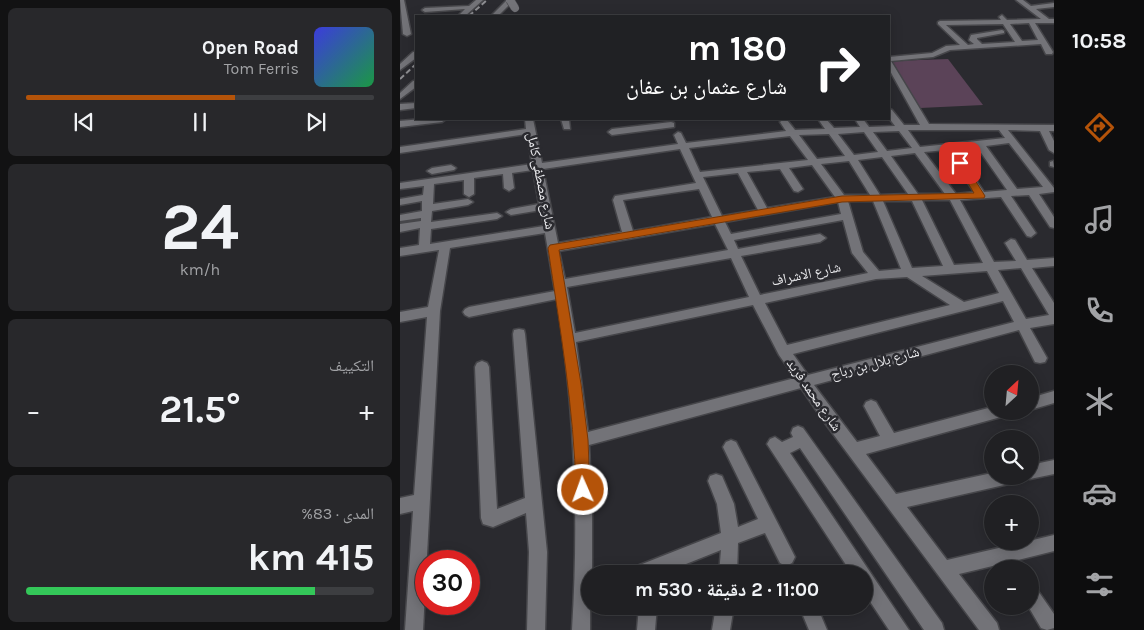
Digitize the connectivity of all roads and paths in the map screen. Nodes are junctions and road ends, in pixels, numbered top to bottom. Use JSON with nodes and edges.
{"nodes":[{"id":1,"x":401,"y":0,"type":"edge"},
{"id":2,"x":475,"y":0,"type":"edge"},
{"id":3,"x":480,"y":0,"type":"edge"},
{"id":4,"x":1020,"y":0,"type":"edge"},
{"id":5,"x":508,"y":1,"type":"edge"},
{"id":6,"x":1054,"y":5,"type":"edge"},
{"id":7,"x":466,"y":7,"type":"junction"},
{"id":8,"x":1031,"y":8,"type":"junction"},
{"id":9,"x":425,"y":10,"type":"dead end"},
{"id":10,"x":999,"y":14,"type":"dead end"},
{"id":11,"x":456,"y":15,"type":"edge"},
{"id":12,"x":462,"y":15,"type":"edge"},
{"id":13,"x":491,"y":15,"type":"edge"},
{"id":14,"x":495,"y":15,"type":"edge"},
{"id":15,"x":510,"y":15,"type":"edge"},
{"id":16,"x":516,"y":15,"type":"edge"},
{"id":17,"x":967,"y":16,"type":"dead end"},
{"id":18,"x":1006,"y":20,"type":"junction"},
{"id":19,"x":1030,"y":20,"type":"junction"},
{"id":20,"x":1050,"y":20,"type":"edge"},
{"id":21,"x":982,"y":22,"type":"junction"},
{"id":22,"x":942,"y":25,"type":"junction"},
{"id":23,"x":957,"y":27,"type":"dead end"},
{"id":24,"x":1002,"y":32,"type":"dead end"},
{"id":25,"x":404,"y":34,"type":"edge"},
{"id":26,"x":1043,"y":42,"type":"junction"},
{"id":27,"x":1020,"y":44,"type":"junction"},
{"id":28,"x":980,"y":46,"type":"junction"},
{"id":29,"x":966,"y":47,"type":"junction"},
{"id":30,"x":415,"y":49,"type":"edge"},
{"id":31,"x":1049,"y":52,"type":"dead end"},
{"id":32,"x":415,"y":55,"type":"edge"},
{"id":33,"x":890,"y":58,"type":"edge"},
{"id":34,"x":400,"y":62,"type":"edge"},
{"id":35,"x":890,"y":66,"type":"edge"},
{"id":36,"x":400,"y":68,"type":"edge"},
{"id":37,"x":415,"y":84,"type":"edge"},
{"id":38,"x":406,"y":96,"type":"edge"},
{"id":39,"x":415,"y":106,"type":"edge"},
{"id":40,"x":400,"y":107,"type":"edge"},
{"id":41,"x":890,"y":113,"type":"edge"},
{"id":42,"x":434,"y":120,"type":"edge"},
{"id":43,"x":823,"y":120,"type":"edge"},
{"id":44,"x":860,"y":120,"type":"edge"},
{"id":45,"x":784,"y":122,"type":"dead end"},
{"id":46,"x":400,"y":124,"type":"edge"},
{"id":47,"x":530,"y":125,"type":"edge"},
{"id":48,"x":926,"y":127,"type":"junction"},
{"id":49,"x":901,"y":128,"type":"junction"},
{"id":50,"x":1001,"y":128,"type":"junction"},
{"id":51,"x":1043,"y":128,"type":"junction"},
{"id":52,"x":1054,"y":128,"type":"edge"},
{"id":53,"x":867,"y":129,"type":"junction"},
{"id":54,"x":830,"y":131,"type":"junction"},
{"id":55,"x":612,"y":132,"type":"dead end"},
{"id":56,"x":792,"y":133,"type":"junction"},
{"id":57,"x":677,"y":135,"type":"junction"},
{"id":58,"x":1011,"y":140,"type":"junction"},
{"id":59,"x":632,"y":141,"type":"junction"},
{"id":60,"x":980,"y":144,"type":"junction"},
{"id":61,"x":949,"y":147,"type":"junction"},
{"id":62,"x":400,"y":150,"type":"edge"},
{"id":63,"x":917,"y":150,"type":"junction"},
{"id":64,"x":1054,"y":150,"type":"edge"},
{"id":65,"x":884,"y":154,"type":"junction"},
{"id":66,"x":851,"y":157,"type":"junction"},
{"id":67,"x":813,"y":161,"type":"junction"},
{"id":68,"x":783,"y":165,"type":"junction"},
{"id":69,"x":537,"y":166,"type":"junction"},
{"id":70,"x":451,"y":168,"type":"dead end"},
{"id":71,"x":507,"y":170,"type":"junction"},
{"id":72,"x":741,"y":170,"type":"junction"},
{"id":73,"x":435,"y":176,"type":"junction"},
{"id":74,"x":469,"y":176,"type":"junction"},
{"id":75,"x":699,"y":180,"type":"junction"},
{"id":76,"x":400,"y":186,"type":"edge"},
{"id":77,"x":509,"y":188,"type":"dead end"},
{"id":78,"x":798,"y":189,"type":"dead end"},
{"id":79,"x":1052,"y":190,"type":"edge"},
{"id":80,"x":1033,"y":193,"type":"junction"},
{"id":81,"x":1010,"y":194,"type":"junction"},
{"id":82,"x":981,"y":196,"type":"junction"},
{"id":83,"x":953,"y":197,"type":"junction"},
{"id":84,"x":877,"y":198,"type":"junction"},
{"id":85,"x":915,"y":198,"type":"junction"},
{"id":86,"x":842,"y":199,"type":"junction"},
{"id":87,"x":400,"y":202,"type":"edge"},
{"id":88,"x":545,"y":206,"type":"junction"},
{"id":89,"x":511,"y":212,"type":"dead end"},
{"id":90,"x":765,"y":213,"type":"junction"},
{"id":91,"x":427,"y":214,"type":"junction"},
{"id":92,"x":497,"y":216,"type":"dead end"},
{"id":93,"x":848,"y":216,"type":"junction"},
{"id":94,"x":400,"y":218,"type":"edge"},
{"id":95,"x":719,"y":221,"type":"junction"},
{"id":96,"x":1054,"y":225,"type":"edge"},
{"id":97,"x":400,"y":228,"type":"edge"},
{"id":98,"x":550,"y":229,"type":"junction"},
{"id":99,"x":1031,"y":233,"type":"dead end"},
{"id":100,"x":629,"y":236,"type":"junction"},
{"id":101,"x":727,"y":238,"type":"junction"},
{"id":102,"x":820,"y":238,"type":"dead end"},
{"id":103,"x":1011,"y":243,"type":"dead end"},
{"id":104,"x":445,"y":246,"type":"junction"},
{"id":105,"x":553,"y":248,"type":"junction"},
{"id":106,"x":424,"y":249,"type":"junction"},
{"id":107,"x":400,"y":252,"type":"edge"},
{"id":108,"x":734,"y":253,"type":"junction"},
{"id":109,"x":1054,"y":262,"type":"edge"},
{"id":110,"x":1024,"y":264,"type":"junction"},
{"id":111,"x":990,"y":266,"type":"junction"},
{"id":112,"x":950,"y":269,"type":"junction"},
{"id":113,"x":908,"y":272,"type":"junction"},
{"id":114,"x":876,"y":275,"type":"junction"},
{"id":115,"x":561,"y":289,"type":"junction"},
{"id":116,"x":1006,"y":296,"type":"junction"},
{"id":117,"x":757,"y":300,"type":"junction"},
{"id":118,"x":962,"y":306,"type":"junction"},
{"id":119,"x":434,"y":311,"type":"junction"},
{"id":120,"x":469,"y":312,"type":"dead end"},
{"id":121,"x":1054,"y":313,"type":"edge"},
{"id":122,"x":400,"y":317,"type":"edge"},
{"id":123,"x":1054,"y":319,"type":"edge"},
{"id":124,"x":1021,"y":325,"type":"junction"},
{"id":125,"x":519,"y":334,"type":"dead end"},
{"id":126,"x":568,"y":339,"type":"junction"},
{"id":127,"x":784,"y":351,"type":"junction"},
{"id":128,"x":1040,"y":358,"type":"dead end"},
{"id":129,"x":482,"y":367,"type":"dead end"},
{"id":130,"x":803,"y":382,"type":"junction"},
{"id":131,"x":1054,"y":398,"type":"edge"},
{"id":132,"x":1039,"y":402,"type":"edge"},
{"id":133,"x":871,"y":406,"type":"dead end"},
{"id":134,"x":984,"y":415,"type":"edge"},
{"id":135,"x":581,"y":440,"type":"junction"},
{"id":136,"x":890,"y":440,"type":"junction"},
{"id":137,"x":731,"y":447,"type":"dead end"},
{"id":138,"x":854,"y":450,"type":"junction"},
{"id":139,"x":1053,"y":469,"type":"edge"},
{"id":140,"x":1039,"y":471,"type":"edge"},
{"id":141,"x":716,"y":481,"type":"dead end"},
{"id":142,"x":984,"y":482,"type":"edge"},
{"id":143,"x":421,"y":502,"type":"junction"},
{"id":144,"x":535,"y":502,"type":"junction"},
{"id":145,"x":894,"y":502,"type":"junction"},
{"id":146,"x":400,"y":506,"type":"edge"},
{"id":147,"x":769,"y":523,"type":"junction"},
{"id":148,"x":731,"y":538,"type":"junction"},
{"id":149,"x":1054,"y":544,"type":"edge"},
{"id":150,"x":786,"y":557,"type":"dead end"},
{"id":151,"x":1014,"y":560,"type":"edge"},
{"id":152,"x":586,"y":565,"type":"edge"},
{"id":153,"x":664,"y":565,"type":"edge"},
{"id":154,"x":729,"y":565,"type":"edge"},
{"id":155,"x":856,"y":565,"type":"edge"},
{"id":156,"x":984,"y":565,"type":"edge"},
{"id":157,"x":944,"y":569,"type":"junction"},
{"id":158,"x":873,"y":590,"type":"edge"},
{"id":159,"x":1039,"y":608,"type":"edge"},
{"id":160,"x":584,"y":615,"type":"edge"},
{"id":161,"x":647,"y":615,"type":"edge"},
{"id":162,"x":724,"y":615,"type":"edge"},
{"id":163,"x":812,"y":615,"type":"edge"},
{"id":164,"x":1048,"y":621,"type":"dead end"},
{"id":165,"x":414,"y":630,"type":"edge"},
{"id":166,"x":536,"y":630,"type":"edge"},
{"id":167,"x":581,"y":630,"type":"edge"},
{"id":168,"x":646,"y":630,"type":"edge"},
{"id":169,"x":721,"y":630,"type":"edge"},
{"id":170,"x":818,"y":630,"type":"edge"},
{"id":171,"x":900,"y":630,"type":"edge"},
{"id":172,"x":935,"y":630,"type":"edge"},
{"id":173,"x":990,"y":630,"type":"edge"}],
"edges":[{"from":1,"to":25,"type":"street"},
{"from":2,"to":7,"type":"street"},
{"from":3,"to":12,"type":"street"},
{"from":4,"to":8,"type":"street"},
{"from":5,"to":13,"type":"street"},
{"from":5,"to":14,"type":"street"},
{"from":5,"to":15,"type":"street"},
{"from":5,"to":16,"type":"street","bridge":true},
{"from":6,"to":8,"type":"street"},
{"from":7,"to":9,"type":"street"},
{"from":7,"to":11,"type":"street"},
{"from":8,"to":20,"type":"street"},
{"from":10,"to":18,"type":"street"},
{"from":17,"to":21,"type":"street"},
{"from":18,"to":19,"type":"street"},
{"from":18,"to":21,"type":"street"},
{"from":18,"to":27,"type":"street"},
{"from":19,"to":20,"type":"street"},
{"from":19,"to":26,"type":"street"},
{"from":21,"to":22,"type":"street"},
{"from":22,"to":23,"type":"street"},
{"from":22,"to":29,"type":"street"},
{"from":24,"to":28,"type":"street"},
{"from":26,"to":27,"type":"street"},
{"from":26,"to":31,"type":"street"},
{"from":27,"to":28,"type":"street"},
{"from":28,"to":29,"type":"street"},
{"from":29,"to":33,"type":"street"},
{"from":30,"to":34,"type":"street"},
{"from":32,"to":36,"type":"street"},
{"from":35,"to":48,"type":"street"},
{"from":37,"to":38,"type":"street"},
{"from":39,"to":40,"type":"street"},
{"from":41,"to":49,"type":"street"},
{"from":42,"to":46,"type":"street"},
{"from":43,"to":54,"type":"street"},
{"from":44,"to":53,"type":"street"},
{"from":45,"to":56,"type":"street"},
{"from":47,"to":62,"type":"street"},
{"from":47,"to":69,"type":"street","name":"شارع مصطفى كامل"},
{"from":48,"to":49,"type":"street"},
{"from":48,"to":50,"type":"street"},
{"from":49,"to":53,"type":"street"},
{"from":49,"to":63,"type":"street"},
{"from":50,"to":51,"type":"street"},
{"from":50,"to":58,"type":"street"},
{"from":51,"to":52,"type":"street"},
{"from":51,"to":64,"type":"street"},
{"from":53,"to":54,"type":"street"},
{"from":53,"to":65,"type":"street"},
{"from":54,"to":56,"type":"street"},
{"from":54,"to":66,"type":"street"},
{"from":55,"to":59,"type":"street"},
{"from":56,"to":57,"type":"street"},
{"from":56,"to":67,"type":"street"},
{"from":57,"to":59,"type":"street"},
{"from":57,"to":59,"type":"street"},
{"from":57,"to":75,"type":"street","name":"شارع محمد فريد"},
{"from":58,"to":60,"type":"street"},
{"from":58,"to":79,"type":"street"},
{"from":59,"to":69,"type":"street"},
{"from":60,"to":61,"type":"street"},
{"from":60,"to":81,"type":"street"},
{"from":61,"to":63,"type":"street"},
{"from":61,"to":82,"type":"street"},
{"from":63,"to":65,"type":"street"},
{"from":63,"to":83,"type":"street"},
{"from":65,"to":66,"type":"street"},
{"from":65,"to":85,"type":"street"},
{"from":66,"to":67,"type":"street"},
{"from":66,"to":84,"type":"street"},
{"from":67,"to":68,"type":"street"},
{"from":67,"to":86,"type":"street"},
{"from":68,"to":72,"type":"street"},
{"from":68,"to":78,"type":"street"},
{"from":69,"to":71,"type":"street"},
{"from":69,"to":88,"type":"street","name":"شارع مصطفى كامل"},
{"from":70,"to":73,"type":"street"},
{"from":71,"to":74,"type":"street"},
{"from":71,"to":77,"type":"street"},
{"from":72,"to":75,"type":"street"},
{"from":72,"to":90,"type":"street"},
{"from":73,"to":74,"type":"street"},
{"from":73,"to":76,"type":"street"},
{"from":73,"to":91,"type":"street"},
{"from":74,"to":91,"type":"street"},
{"from":75,"to":95,"type":"street","name":"شارع محمد فريد"},
{"from":75,"to":100,"type":"street"},
{"from":79,"to":80,"type":"street"},
{"from":80,"to":81,"type":"street"},
{"from":80,"to":96,"type":"street"},
{"from":81,"to":82,"type":"street"},
{"from":81,"to":99,"type":"street"},
{"from":82,"to":83,"type":"street"},
{"from":83,"to":85,"type":"street"},
{"from":83,"to":111,"type":"street"},
{"from":84,"to":85,"type":"street"},
{"from":84,"to":86,"type":"street"},
{"from":84,"to":113,"type":"street"},
{"from":85,"to":112,"type":"street"},
{"from":86,"to":90,"type":"street"},
{"from":86,"to":93,"type":"street"},
{"from":87,"to":91,"type":"street"},
{"from":88,"to":89,"type":"street"},
{"from":88,"to":98,"type":"street","name":"شارع مصطفى كامل"},
{"from":90,"to":95,"type":"street"},
{"from":91,"to":92,"type":"street"},
{"from":91,"to":94,"type":"street"},
{"from":91,"to":97,"type":"street"},
{"from":91,"to":106,"type":"street"},
{"from":93,"to":101,"type":"street"},
{"from":93,"to":114,"type":"street"},
{"from":95,"to":100,"type":"street"},
{"from":95,"to":101,"type":"street","name":"شارع محمد فريد"},
{"from":98,"to":104,"type":"street"},
{"from":98,"to":105,"type":"street","name":"شارع مصطفى كامل"},
{"from":100,"to":105,"type":"street"},
{"from":101,"to":108,"type":"street","name":"شارع محمد فريد"},
{"from":102,"to":108,"type":"street"},
{"from":103,"to":110,"type":"street"},
{"from":104,"to":106,"type":"street"},
{"from":104,"to":119,"type":"street"},
{"from":105,"to":115,"type":"street","name":"شارع مصطفى كامل"},
{"from":106,"to":107,"type":"street"},
{"from":108,"to":115,"type":"street"},
{"from":108,"to":117,"type":"street","name":"شارع محمد فريد"},
{"from":109,"to":110,"type":"street","name":"شارع الاشراف"},
{"from":110,"to":111,"type":"street","name":"شارع الاشراف"},
{"from":110,"to":121,"type":"street"},
{"from":111,"to":112,"type":"street","name":"شارع الاشراف"},
{"from":111,"to":116,"type":"street"},
{"from":112,"to":113,"type":"street","name":"شارع الاشراف"},
{"from":113,"to":114,"type":"street","name":"شارع الاشراف"},
{"from":113,"to":118,"type":"street"},
{"from":114,"to":117,"type":"street","name":"شارع الاشراف"},
{"from":115,"to":120,"type":"street"},
{"from":115,"to":126,"type":"street","name":"شارع مصطفى كامل"},
{"from":116,"to":118,"type":"street"},
{"from":116,"to":124,"type":"street"},
{"from":117,"to":126,"type":"street","name":"شارع الاشراف"},
{"from":117,"to":127,"type":"street","name":"شارع محمد فريد"},
{"from":118,"to":127,"type":"street"},
{"from":119,"to":122,"type":"street"},
{"from":119,"to":143,"type":"street"},
{"from":123,"to":124,"type":"street","name":"شارع بلال بن رباح"},
{"from":124,"to":128,"type":"street"},
{"from":124,"to":130,"type":"street","name":"شارع بلال بن رباح"},
{"from":125,"to":144,"type":"street"},
{"from":126,"to":135,"type":"street","name":"شارع مصطفى كامل"},
{"from":127,"to":130,"type":"street","name":"شارع محمد فريد"},
{"from":129,"to":144,"type":"street"},
{"from":130,"to":135,"type":"street","name":"شارع بلال بن رباح"},
{"from":130,"to":138,"type":"street","name":"شارع محمد فريد"},
{"from":131,"to":132,"type":"street"},
{"from":133,"to":136,"type":"street"},
{"from":134,"to":136,"type":"street"},
{"from":135,"to":152,"type":"street","name":"شارع مصطفى كامل"},
{"from":136,"to":138,"type":"street"},
{"from":137,"to":147,"type":"street"},
{"from":138,"to":145,"type":"street","name":"شارع محمد فريد"},
{"from":139,"to":140,"type":"street"},
{"from":141,"to":148,"type":"street"},
{"from":142,"to":145,"type":"street"},
{"from":143,"to":146,"type":"street"},
{"from":143,"to":165,"type":"street"},
{"from":144,"to":166,"type":"street"},
{"from":145,"to":157,"type":"street","name":"شارع محمد فريد"},
{"from":147,"to":148,"type":"street"},
{"from":147,"to":150,"type":"street"},
{"from":148,"to":153,"type":"street"},
{"from":148,"to":154,"type":"street"},
{"from":149,"to":151,"type":"street"},
{"from":155,"to":172,"type":"street"},
{"from":156,"to":157,"type":"street"},
{"from":157,"to":173,"type":"street","name":"شارع محمد فريد"},
{"from":158,"to":171,"type":"street"},
{"from":159,"to":164,"type":"street"},
{"from":160,"to":167,"type":"street","name":"شارع مصطفى كامل"},
{"from":161,"to":168,"type":"street"},
{"from":162,"to":169,"type":"street"},
{"from":163,"to":170,"type":"street"}]}
